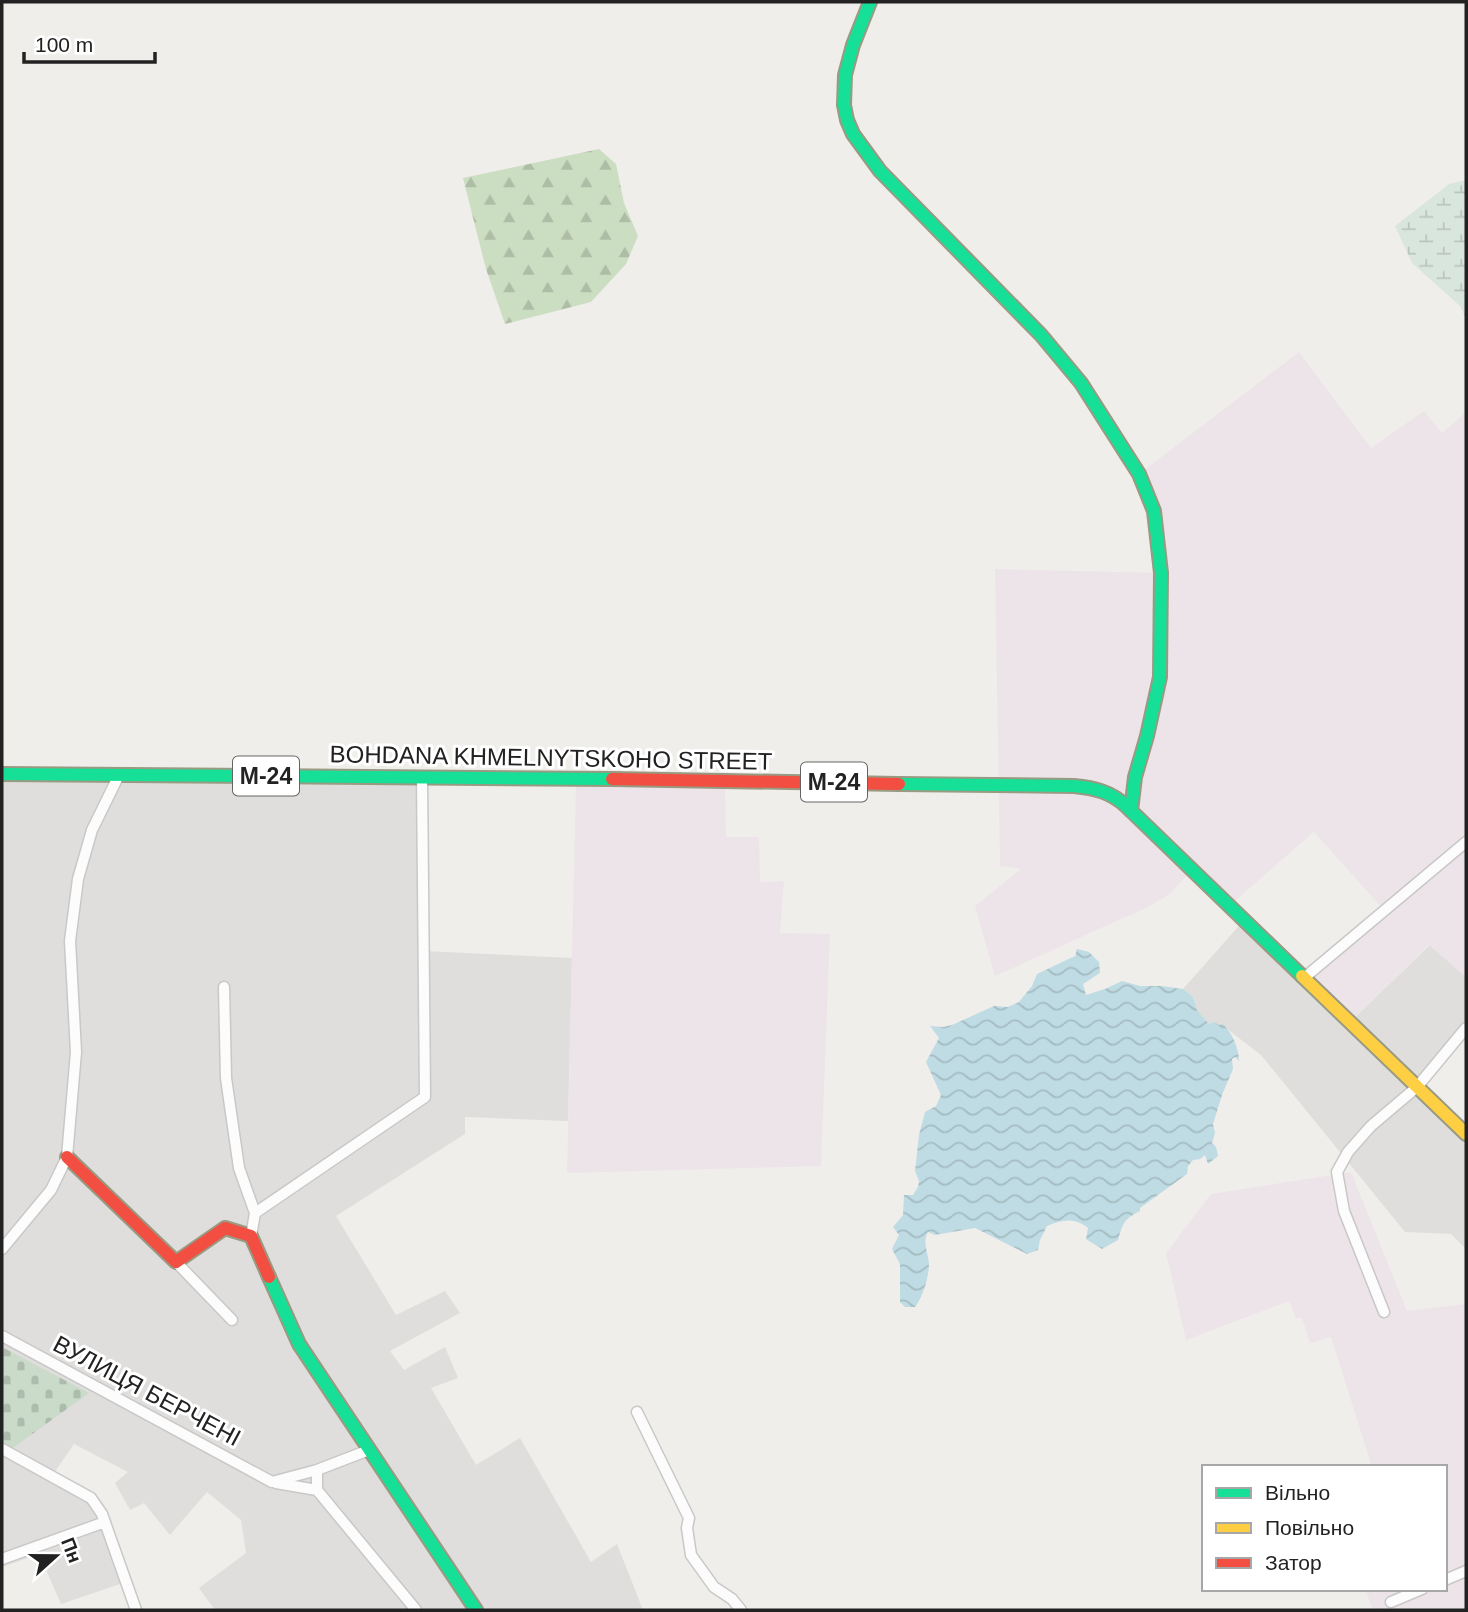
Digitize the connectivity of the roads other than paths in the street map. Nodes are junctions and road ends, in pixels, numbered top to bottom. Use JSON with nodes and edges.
{"nodes":[{"id":1,"x":870,"y":2,"type":"edge"},
{"id":2,"x":2,"y":774,"type":"edge"},
{"id":3,"x":119,"y":775,"type":"junction"},
{"id":4,"x":422,"y":777,"type":"junction"},
{"id":5,"x":1132,"y":811,"type":"junction"},
{"id":6,"x":1466,"y":842,"type":"edge"},
{"id":7,"x":1304,"y":978,"type":"junction"},
{"id":8,"x":224,"y":987,"type":"dead end"},
{"id":9,"x":1466,"y":1028,"type":"edge"},
{"id":10,"x":1417,"y":1087,"type":"junction"},
{"id":11,"x":1466,"y":1134,"type":"edge"},
{"id":12,"x":67,"y":1157,"type":"junction"},
{"id":13,"x":255,"y":1213,"type":"junction"},
{"id":14,"x":251,"y":1236,"type":"junction"},
{"id":15,"x":2,"y":1250,"type":"edge"},
{"id":16,"x":176,"y":1262,"type":"junction"},
{"id":17,"x":1384,"y":1312,"type":"dead end"},
{"id":18,"x":232,"y":1320,"type":"dead end"},
{"id":19,"x":2,"y":1336,"type":"edge"},
{"id":20,"x":637,"y":1412,"type":"dead end"},
{"id":21,"x":2,"y":1449,"type":"edge"},
{"id":22,"x":369,"y":1450,"type":"junction"},
{"id":23,"x":317,"y":1470,"type":"junction"},
{"id":24,"x":272,"y":1482,"type":"junction"},
{"id":25,"x":317,"y":1490,"type":"junction"},
{"id":26,"x":105,"y":1522,"type":"junction"},
{"id":27,"x":2,"y":1559,"type":"edge"},
{"id":28,"x":1466,"y":1571,"type":"edge"},
{"id":29,"x":1447,"y":1579,"type":"edge"},
{"id":30,"x":1417,"y":1591,"type":"edge"},
{"id":31,"x":1391,"y":1602,"type":"dead end"},
{"id":32,"x":136,"y":1610,"type":"edge"},
{"id":33,"x":415,"y":1610,"type":"edge"},
{"id":34,"x":476,"y":1610,"type":"edge"},
{"id":35,"x":741,"y":1610,"type":"edge"}],
"edges":[{"from":1,"to":5,"type":"main road"},
{"from":2,"to":3,"type":"main road","name":"BOHDANA KHMELNYTSKOHO STREET","number":"М-24"},
{"from":3,"to":4,"type":"main road","name":"BOHDANA KHMELNYTSKOHO STREET","number":"М-24"},
{"from":3,"to":12,"type":"street"},
{"from":4,"to":5,"type":"main road","name":"BOHDANA KHMELNYTSKOHO STREET","number":"М-24"},
{"from":4,"to":13,"type":"street"},
{"from":5,"to":7,"type":"main road","name":"BOHDANA KHMELNYTSKOHO STREET","number":"М-24"},
{"from":6,"to":7,"type":"street"},
{"from":7,"to":10,"type":"main road","name":"BOHDANA KHMELNYTSKOHO STREET","number":"М-24"},
{"from":8,"to":13,"type":"street"},
{"from":9,"to":10,"type":"street"},
{"from":10,"to":11,"type":"main road","name":"BOHDANA KHMELNYTSKOHO STREET","number":"М-24"},
{"from":10,"to":17,"type":"street"},
{"from":12,"to":15,"type":"street"},
{"from":12,"to":16,"type":"main road"},
{"from":13,"to":14,"type":"street"},
{"from":14,"to":16,"type":"main road"},
{"from":14,"to":22,"type":"main road"},
{"from":16,"to":18,"type":"street"},
{"from":19,"to":24,"type":"street","name":"ВУЛИЦЯ БЕРЧЕНІ"},
{"from":20,"to":35,"type":"street"},
{"from":21,"to":26,"type":"street"},
{"from":22,"to":23,"type":"street"},
{"from":22,"to":34,"type":"main road"},
{"from":23,"to":24,"type":"street"},
{"from":23,"to":25,"type":"street"},
{"from":24,"to":25,"type":"street","name":"ВУЛИЦЯ БЕРЧЕНІ"},
{"from":25,"to":33,"type":"street"},
{"from":26,"to":27,"type":"street"},
{"from":26,"to":32,"type":"street"},
{"from":28,"to":29,"type":"street"},
{"from":30,"to":31,"type":"street"}]}
